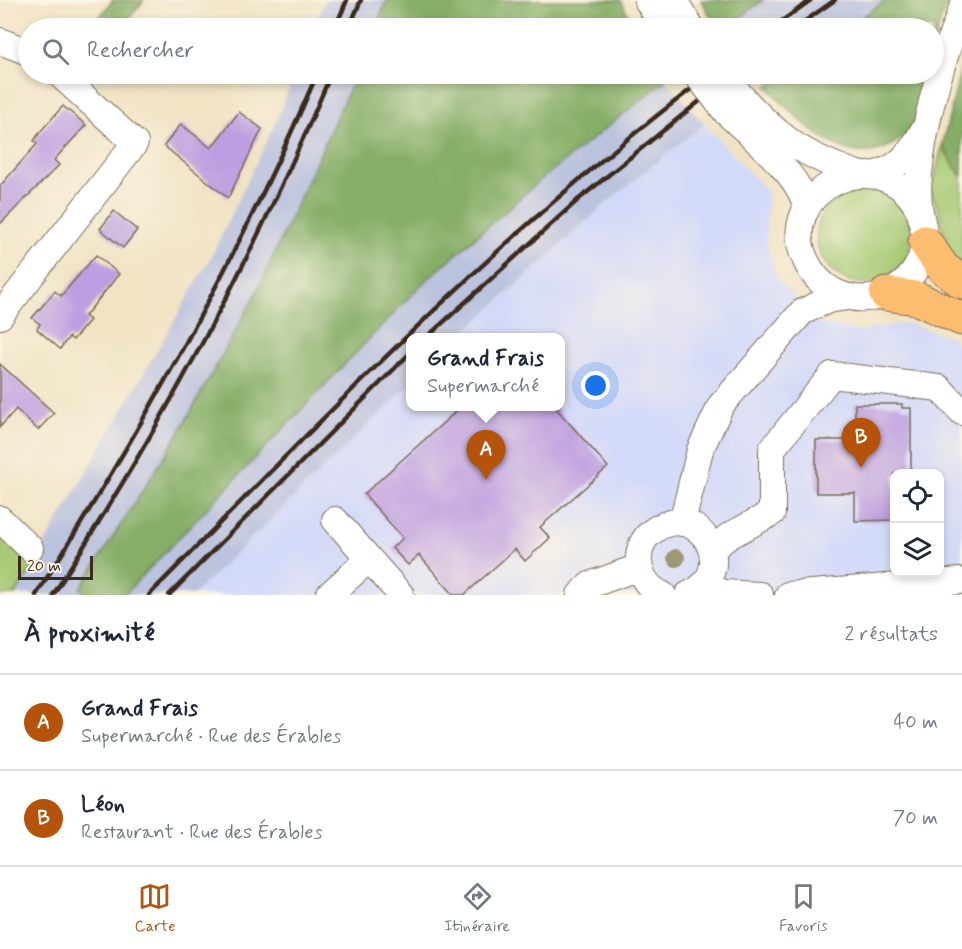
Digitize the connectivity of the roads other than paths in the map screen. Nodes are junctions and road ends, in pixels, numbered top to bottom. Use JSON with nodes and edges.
{"nodes":[{"id":1,"x":647,"y":0,"type":"edge"},
{"id":2,"x":674,"y":0,"type":"edge"},
{"id":3,"x":962,"y":8,"type":"edge"},
{"id":4,"x":670,"y":18,"type":"edge"},
{"id":5,"x":679,"y":18,"type":"edge"},
{"id":6,"x":0,"y":41,"type":"edge"},
{"id":7,"x":18,"y":48,"type":"edge"},
{"id":8,"x":944,"y":68,"type":"edge"},
{"id":9,"x":70,"y":84,"type":"edge"},
{"id":10,"x":709,"y":84,"type":"edge"},
{"id":11,"x":727,"y":84,"type":"edge"},
{"id":12,"x":939,"y":84,"type":"edge"},
{"id":13,"x":734,"y":104,"type":"junction"},
{"id":14,"x":927,"y":125,"type":"junction"},
{"id":15,"x":864,"y":175,"type":"junction"},
{"id":16,"x":806,"y":210,"type":"junction"},
{"id":17,"x":922,"y":227,"type":"junction"},
{"id":18,"x":807,"y":265,"type":"junction"},
{"id":19,"x":962,"y":282,"type":"edge"},
{"id":20,"x":886,"y":294,"type":"junction"},
{"id":21,"x":848,"y":297,"type":"junction"},
{"id":22,"x":0,"y":316,"type":"edge"},
{"id":23,"x":797,"y":317,"type":"junction"},
{"id":24,"x":962,"y":319,"type":"edge"},
{"id":25,"x":962,"y":412,"type":"edge"},
{"id":26,"x":0,"y":519,"type":"edge"},
{"id":27,"x":335,"y":520,"type":"dead end"},
{"id":28,"x":682,"y":523,"type":"junction"},
{"id":29,"x":30,"y":548,"type":"dead end"},
{"id":30,"x":712,"y":549,"type":"junction"},
{"id":31,"x":369,"y":559,"type":"junction"},
{"id":32,"x":639,"y":567,"type":"junction"},
{"id":33,"x":960,"y":581,"type":"dead end"},
{"id":34,"x":697,"y":590,"type":"edge"},
{"id":35,"x":329,"y":595,"type":"edge"},
{"id":36,"x":401,"y":595,"type":"edge"},
{"id":37,"x":580,"y":595,"type":"edge"},
{"id":38,"x":663,"y":595,"type":"edge"},
{"id":39,"x":760,"y":595,"type":"edge"},
{"id":40,"x":788,"y":595,"type":"edge"}],
"edges":[{"from":1,"to":4,"type":"street"},
{"from":2,"to":5,"type":"street"},
{"from":3,"to":8,"type":"street"},
{"from":6,"to":7,"type":"street"},
{"from":9,"to":22,"type":"street"},
{"from":10,"to":13,"type":"street","bridge":true},
{"from":11,"to":13,"type":"street","bridge":true},
{"from":12,"to":14,"type":"street"},
{"from":13,"to":15,"type":"street"},
{"from":13,"to":16,"type":"street"},
{"from":14,"to":15,"type":"street"},
{"from":14,"to":17,"type":"street"},
{"from":15,"to":16,"type":"street"},
{"from":15,"to":17,"type":"street"},
{"from":16,"to":18,"type":"street"},
{"from":17,"to":19,"type":"main road"},
{"from":17,"to":20,"type":"street"},
{"from":18,"to":21,"type":"street"},
{"from":18,"to":23,"type":"street"},
{"from":20,"to":21,"type":"street"},
{"from":20,"to":24,"type":"main road"},
{"from":21,"to":23,"type":"street"},
{"from":23,"to":28,"type":"street"},
{"from":25,"to":30,"type":"street"},
{"from":26,"to":29,"type":"street"},
{"from":27,"to":31,"type":"street"},
{"from":28,"to":30,"type":"street"},
{"from":28,"to":32,"type":"street"},
{"from":30,"to":34,"type":"street"},
{"from":31,"to":35,"type":"street"},
{"from":31,"to":36,"type":"street"},
{"from":32,"to":37,"type":"street"},
{"from":32,"to":38,"type":"street"},
{"from":33,"to":40,"type":"street"},
{"from":34,"to":39,"type":"street"}]}
